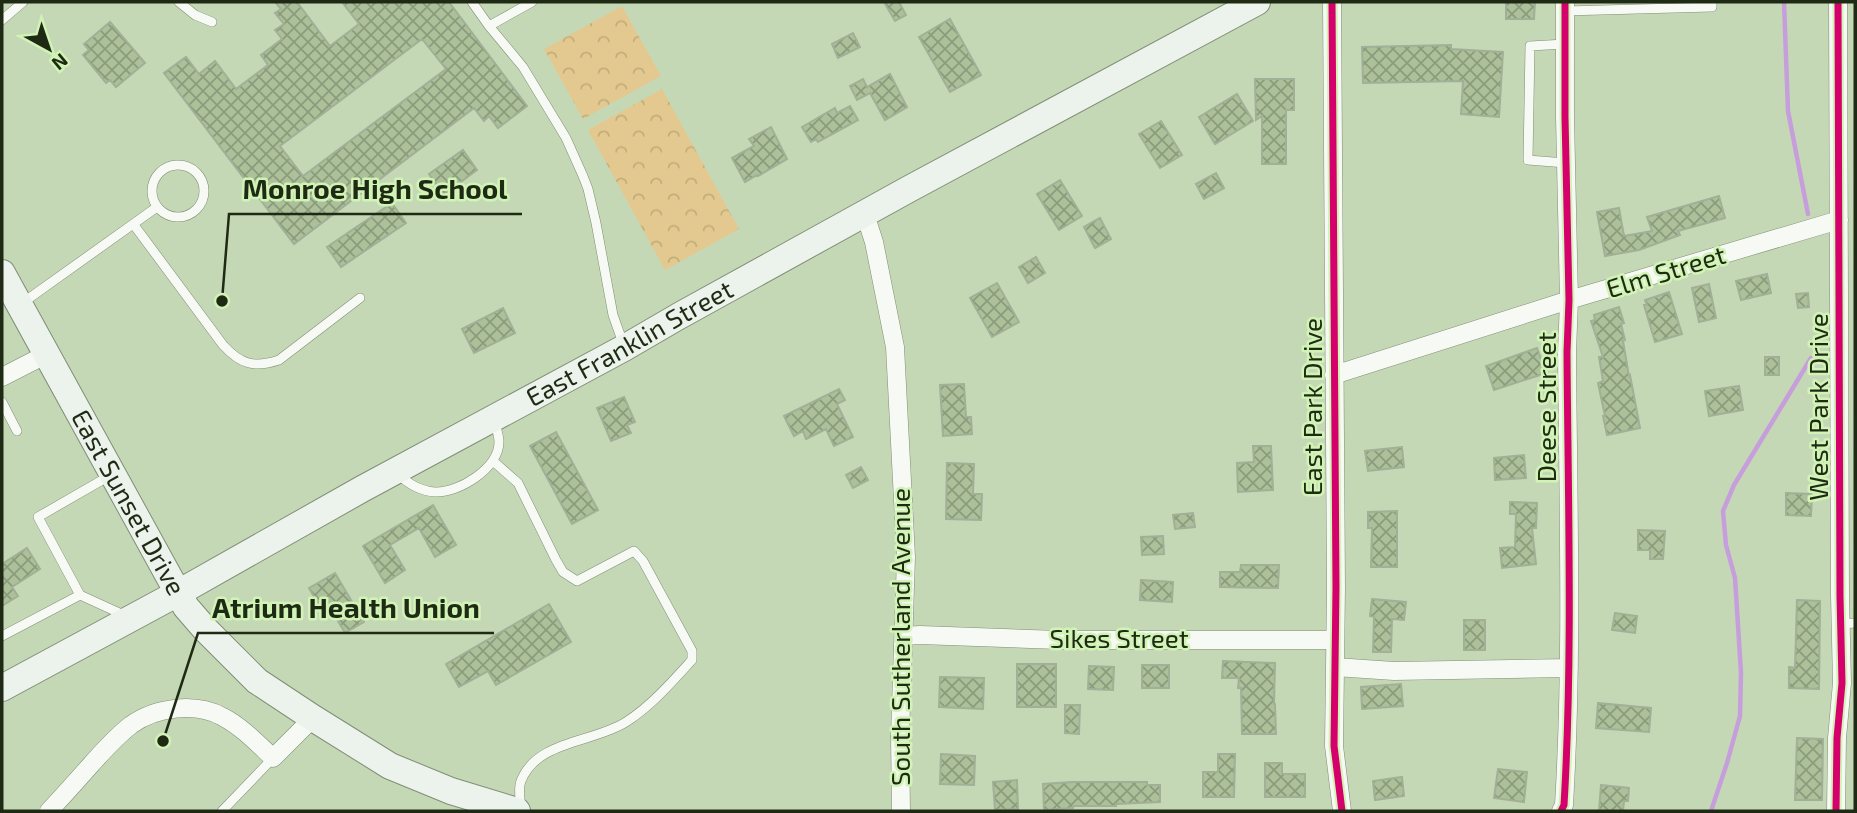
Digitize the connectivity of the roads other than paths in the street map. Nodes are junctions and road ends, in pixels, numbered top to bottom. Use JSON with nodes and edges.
{"nodes":[{"id":1,"x":23,"y":2,"type":"edge"},
{"id":2,"x":179,"y":2,"type":"edge"},
{"id":3,"x":472,"y":2,"type":"edge"},
{"id":4,"x":532,"y":2,"type":"edge"},
{"id":5,"x":1257,"y":2,"type":"edge"},
{"id":6,"x":1332,"y":2,"type":"edge"},
{"id":7,"x":1712,"y":2,"type":"edge"},
{"id":8,"x":1838,"y":2,"type":"edge"},
{"id":9,"x":1565,"y":6,"type":"edge"},
{"id":10,"x":2,"y":20,"type":"edge"},
{"id":11,"x":212,"y":22,"type":"dead end"},
{"id":12,"x":489,"y":26,"type":"junction"},
{"id":13,"x":1565,"y":44,"type":"junction"},
{"id":14,"x":1566,"y":163,"type":"junction"},
{"id":15,"x":158,"y":207,"type":"junction"},
{"id":16,"x":865,"y":214,"type":"junction"},
{"id":17,"x":1839,"y":220,"type":"junction"},
{"id":18,"x":134,"y":225,"type":"junction"},
{"id":19,"x":2,"y":272,"type":"edge"},
{"id":20,"x":360,"y":298,"type":"dead end"},
{"id":21,"x":1569,"y":300,"type":"junction"},
{"id":22,"x":20,"y":305,"type":"junction"},
{"id":23,"x":624,"y":348,"type":"junction"},
{"id":24,"x":47,"y":354,"type":"junction"},
{"id":25,"x":1334,"y":375,"type":"junction"},
{"id":26,"x":2,"y":377,"type":"edge"},
{"id":27,"x":2,"y":402,"type":"edge"},
{"id":28,"x":493,"y":419,"type":"junction"},
{"id":29,"x":17,"y":431,"type":"dead end"},
{"id":30,"x":493,"y":461,"type":"junction"},
{"id":31,"x":395,"y":472,"type":"junction"},
{"id":32,"x":113,"y":475,"type":"junction"},
{"id":33,"x":177,"y":593,"type":"junction"},
{"id":34,"x":80,"y":595,"type":"junction"},
{"id":35,"x":131,"y":618,"type":"junction"},
{"id":36,"x":1848,"y":623,"type":"edge"},
{"id":37,"x":2,"y":636,"type":"edge"},
{"id":38,"x":904,"y":636,"type":"junction"},
{"id":39,"x":1335,"y":640,"type":"junction"},
{"id":40,"x":1335,"y":667,"type":"junction"},
{"id":41,"x":1569,"y":668,"type":"junction"},
{"id":42,"x":1849,"y":684,"type":"edge"},
{"id":43,"x":3,"y":685,"type":"edge"},
{"id":44,"x":313,"y":718,"type":"junction"},
{"id":45,"x":273,"y":758,"type":"junction"},
{"id":46,"x":49,"y":811,"type":"edge"},
{"id":47,"x":222,"y":811,"type":"edge"},
{"id":48,"x":519,"y":811,"type":"edge"},
{"id":49,"x":901,"y":811,"type":"edge"},
{"id":50,"x":1342,"y":811,"type":"edge"},
{"id":51,"x":1561,"y":811,"type":"edge"},
{"id":52,"x":1836,"y":811,"type":"edge"}],
"edges":[{"from":1,"to":10,"type":"lane"},
{"from":2,"to":11,"type":"lane"},
{"from":3,"to":12,"type":"lane"},
{"from":4,"to":12,"type":"lane"},
{"from":5,"to":16,"type":"main road","name":"East Franklin Street"},
{"from":6,"to":25,"type":"street","name":"East Park Drive"},
{"from":7,"to":9,"type":"lane"},
{"from":8,"to":17,"type":"street","name":"West Park Drive"},
{"from":9,"to":13,"type":"street","name":"Deese Street"},
{"from":12,"to":23,"type":"lane"},
{"from":13,"to":14,"type":"street","name":"Deese Street"},
{"from":13,"to":14,"type":"lane"},
{"from":14,"to":21,"type":"street","name":"Deese Street"},
{"from":15,"to":15,"type":"lane"},
{"from":15,"to":18,"type":"lane"},
{"from":16,"to":23,"type":"main road","name":"East Franklin Street"},
{"from":16,"to":38,"type":"street","name":"South Sutherland Avenue"},
{"from":17,"to":21,"type":"street","name":"Elm Street"},
{"from":17,"to":36,"type":"street","name":"West Park Drive"},
{"from":18,"to":20,"type":"lane"},
{"from":18,"to":22,"type":"lane"},
{"from":19,"to":22,"type":"main road","name":"East Sunset Drive"},
{"from":21,"to":25,"type":"street","name":"Elm Street"},
{"from":21,"to":41,"type":"street","name":"Deese Street"},
{"from":22,"to":24,"type":"main road","name":"East Sunset Drive"},
{"from":23,"to":28,"type":"main road","name":"East Franklin Street"},
{"from":24,"to":26,"type":"street"},
{"from":24,"to":32,"type":"main road","name":"East Sunset Drive"},
{"from":25,"to":39,"type":"street","name":"East Park Drive"},
{"from":27,"to":29,"type":"lane"},
{"from":28,"to":30,"type":"lane"},
{"from":28,"to":31,"type":"main road","name":"East Franklin Street"},
{"from":30,"to":31,"type":"lane"},
{"from":30,"to":48,"type":"lane"},
{"from":31,"to":33,"type":"main road","name":"East Franklin Street"},
{"from":32,"to":33,"type":"main road","name":"East Sunset Drive"},
{"from":32,"to":34,"type":"lane"},
{"from":33,"to":35,"type":"main road","name":"East Franklin Street"},
{"from":33,"to":44,"type":"main road","name":"East Sunset Drive"},
{"from":34,"to":35,"type":"lane"},
{"from":34,"to":37,"type":"lane"},
{"from":35,"to":43,"type":"main road","name":"East Franklin Street"},
{"from":36,"to":42,"type":"street","name":"West Park Drive"},
{"from":38,"to":39,"type":"street","name":"Sikes Street"},
{"from":38,"to":49,"type":"street","name":"South Sutherland Avenue"},
{"from":39,"to":40,"type":"street","name":"East Park Drive"},
{"from":40,"to":41,"type":"street"},
{"from":40,"to":50,"type":"street","name":"East Park Drive"},
{"from":41,"to":51,"type":"street","name":"Deese Street"},
{"from":42,"to":52,"type":"street","name":"West Park Drive"},
{"from":44,"to":45,"type":"street"},
{"from":44,"to":48,"type":"main road","name":"East Sunset Drive"},
{"from":45,"to":46,"type":"street"},
{"from":45,"to":47,"type":"lane"}]}
